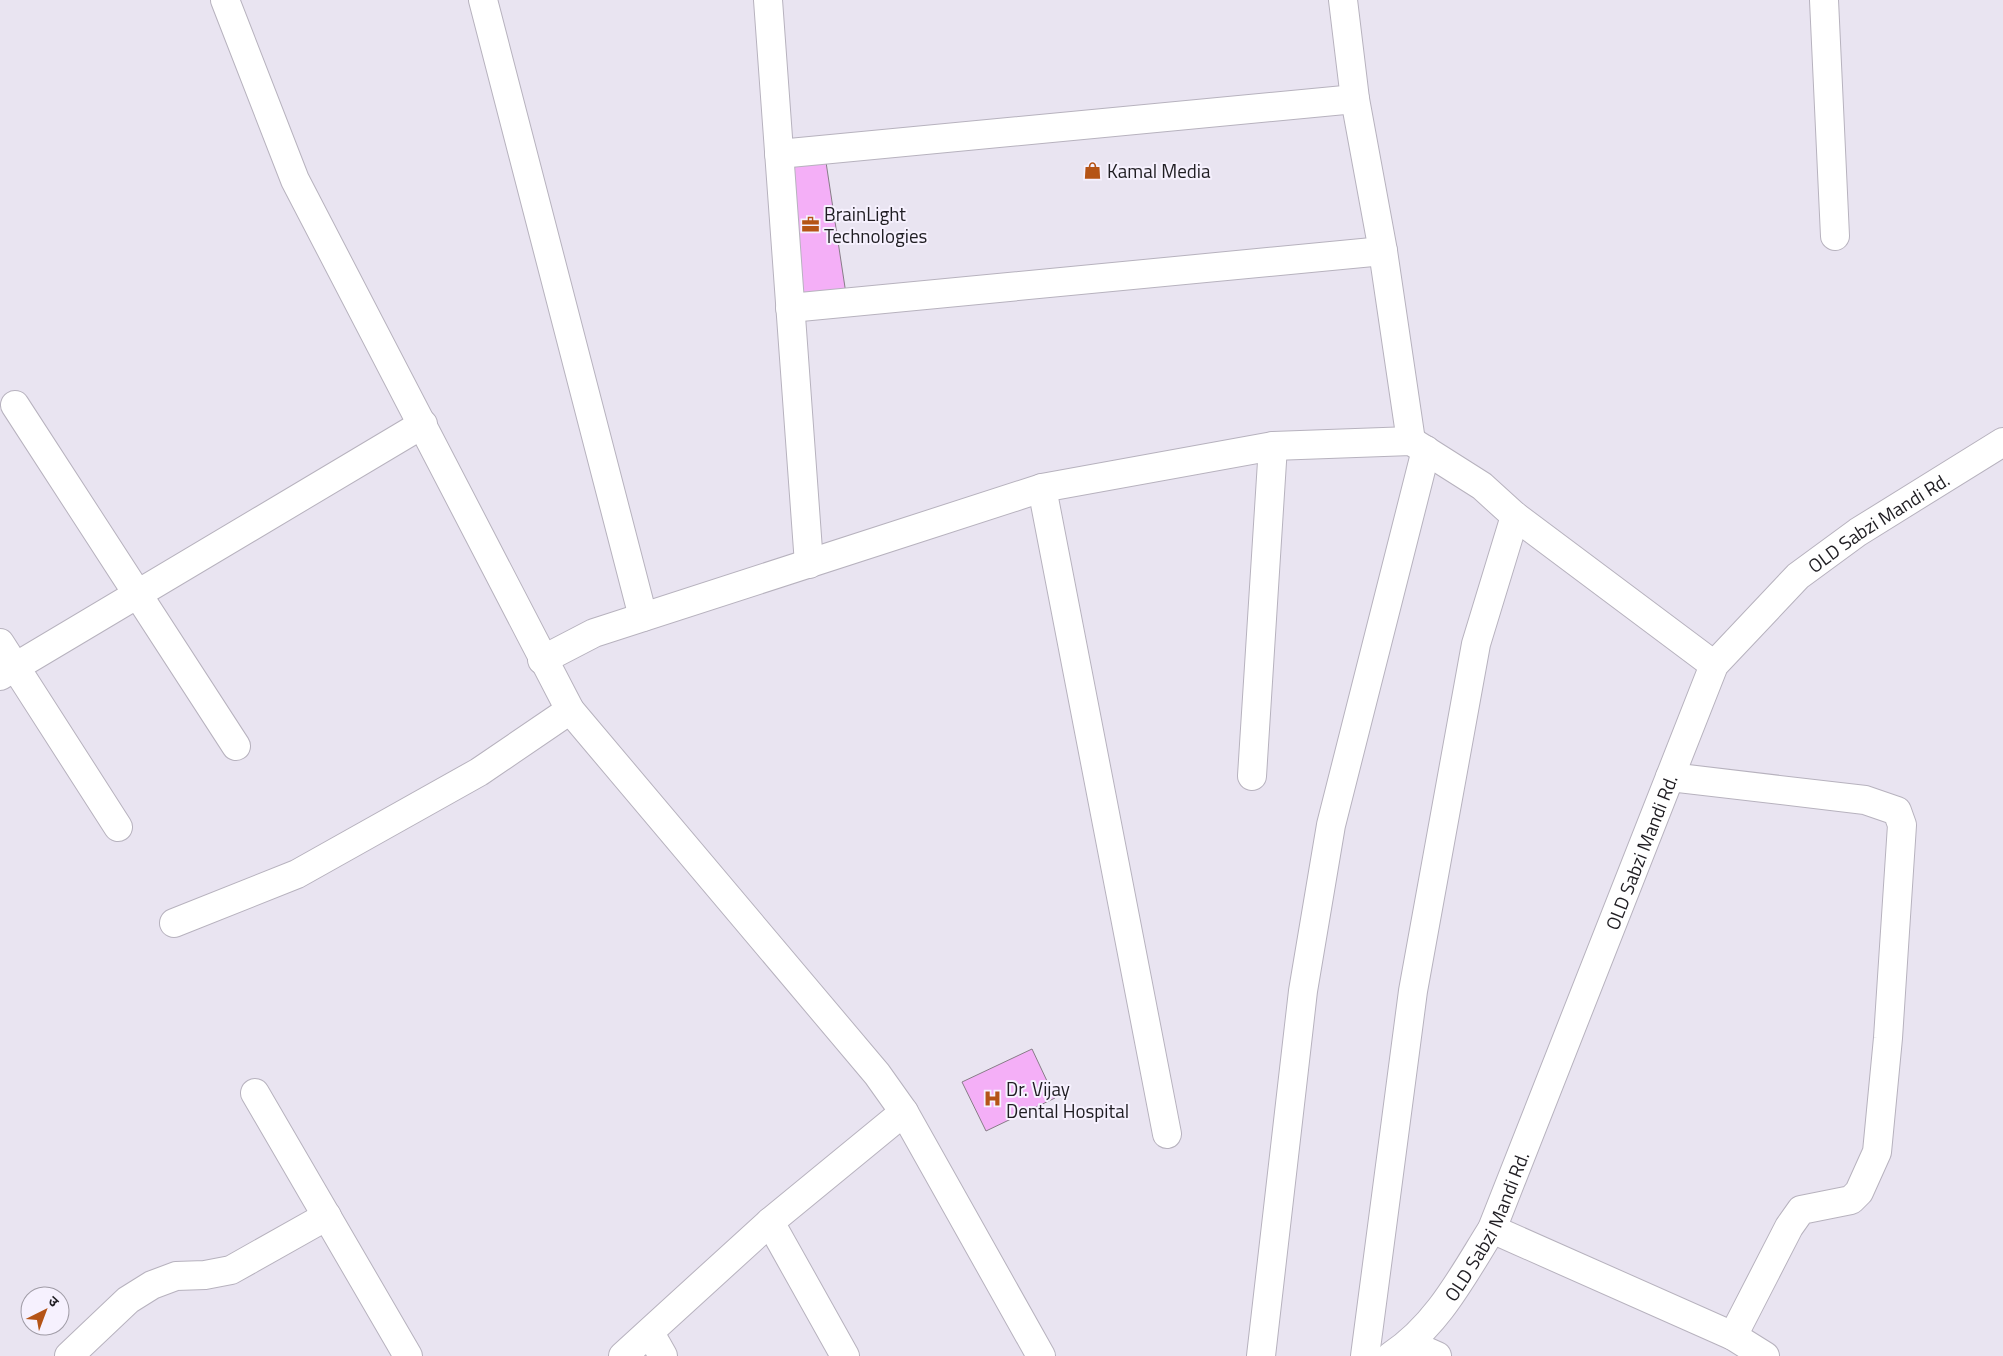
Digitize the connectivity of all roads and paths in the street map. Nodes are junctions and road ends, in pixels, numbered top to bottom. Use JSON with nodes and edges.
{"nodes":[{"id":1,"x":225,"y":0,"type":"edge"},
{"id":2,"x":483,"y":0,"type":"edge"},
{"id":3,"x":768,"y":0,"type":"edge"},
{"id":4,"x":1344,"y":0,"type":"edge"},
{"id":5,"x":1824,"y":0,"type":"edge"},
{"id":6,"x":1355,"y":99,"type":"junction"},
{"id":7,"x":779,"y":154,"type":"junction"},
{"id":8,"x":1835,"y":236,"type":"dead end"},
{"id":9,"x":1383,"y":251,"type":"junction"},
{"id":10,"x":790,"y":308,"type":"junction"},
{"id":11,"x":15,"y":405,"type":"dead end"},
{"id":12,"x":423,"y":424,"type":"junction"},
{"id":13,"x":2003,"y":442,"type":"edge"},
{"id":14,"x":1419,"y":445,"type":"junction"},
{"id":15,"x":1272,"y":446,"type":"junction"},
{"id":16,"x":1042,"y":488,"type":"junction"},
{"id":17,"x":1515,"y":516,"type":"junction"},
{"id":18,"x":808,"y":564,"type":"junction"},
{"id":19,"x":138,"y":594,"type":"junction"},
{"id":20,"x":643,"y":617,"type":"junction"},
{"id":21,"x":0,"y":643,"type":"edge"},
{"id":22,"x":542,"y":660,"type":"junction"},
{"id":23,"x":1714,"y":665,"type":"junction"},
{"id":24,"x":8,"y":671,"type":"edge"},
{"id":25,"x":570,"y":710,"type":"junction"},
{"id":26,"x":236,"y":746,"type":"dead end"},
{"id":27,"x":1252,"y":776,"type":"dead end"},
{"id":28,"x":1670,"y":777,"type":"junction"},
{"id":29,"x":118,"y":828,"type":"dead end"},
{"id":30,"x":174,"y":924,"type":"dead end"},
{"id":31,"x":255,"y":1092,"type":"dead end"},
{"id":32,"x":904,"y":1112,"type":"junction"},
{"id":33,"x":1167,"y":1134,"type":"dead end"},
{"id":34,"x":327,"y":1216,"type":"junction"},
{"id":35,"x":770,"y":1222,"type":"junction"},
{"id":36,"x":1492,"y":1228,"type":"junction"},
{"id":37,"x":1733,"y":1336,"type":"junction"},
{"id":38,"x":656,"y":1344,"type":"edge"},
{"id":39,"x":1401,"y":1350,"type":"edge"},
{"id":40,"x":70,"y":1356,"type":"edge"},
{"id":41,"x":408,"y":1356,"type":"edge"},
{"id":42,"x":623,"y":1356,"type":"edge"},
{"id":43,"x":845,"y":1356,"type":"edge"},
{"id":44,"x":1040,"y":1356,"type":"edge"},
{"id":45,"x":1261,"y":1356,"type":"edge"},
{"id":46,"x":1366,"y":1356,"type":"edge"},
{"id":47,"x":1437,"y":1356,"type":"edge"},
{"id":48,"x":1765,"y":1356,"type":"edge"}],
"edges":[{"from":1,"to":12,"type":"street"},
{"from":2,"to":20,"type":"street"},
{"from":3,"to":7,"type":"street"},
{"from":4,"to":6,"type":"street"},
{"from":5,"to":8,"type":"street"},
{"from":6,"to":7,"type":"street"},
{"from":6,"to":9,"type":"street"},
{"from":7,"to":10,"type":"street"},
{"from":9,"to":10,"type":"street"},
{"from":9,"to":14,"type":"street"},
{"from":10,"to":18,"type":"street"},
{"from":11,"to":19,"type":"street"},
{"from":12,"to":19,"type":"street"},
{"from":12,"to":22,"type":"street"},
{"from":13,"to":23,"type":"street","name":"OLD Sabzi Mandi Rd."},
{"from":14,"to":15,"type":"street"},
{"from":14,"to":17,"type":"street"},
{"from":14,"to":45,"type":"street"},
{"from":15,"to":16,"type":"street"},
{"from":15,"to":27,"type":"street"},
{"from":16,"to":18,"type":"street"},
{"from":16,"to":33,"type":"street"},
{"from":17,"to":23,"type":"street"},
{"from":17,"to":46,"type":"street"},
{"from":18,"to":20,"type":"street"},
{"from":19,"to":24,"type":"street"},
{"from":19,"to":26,"type":"street"},
{"from":20,"to":22,"type":"street"},
{"from":21,"to":24,"type":"street"},
{"from":22,"to":25,"type":"street"},
{"from":23,"to":28,"type":"street","name":"OLD Sabzi Mandi Rd."},
{"from":24,"to":29,"type":"street"},
{"from":25,"to":30,"type":"street"},
{"from":25,"to":32,"type":"street"},
{"from":28,"to":36,"type":"street","name":"OLD Sabzi Mandi Rd."},
{"from":28,"to":37,"type":"street"},
{"from":31,"to":34,"type":"street"},
{"from":32,"to":35,"type":"street"},
{"from":32,"to":44,"type":"street"},
{"from":34,"to":40,"type":"street"},
{"from":34,"to":41,"type":"street"},
{"from":35,"to":38,"type":"street"},
{"from":35,"to":43,"type":"street"},
{"from":36,"to":37,"type":"street"},
{"from":36,"to":39,"type":"street","name":"OLD Sabzi Mandi Rd."},
{"from":37,"to":48,"type":"street"},
{"from":38,"to":42,"type":"street"},
{"from":39,"to":47,"type":"street"}]}
